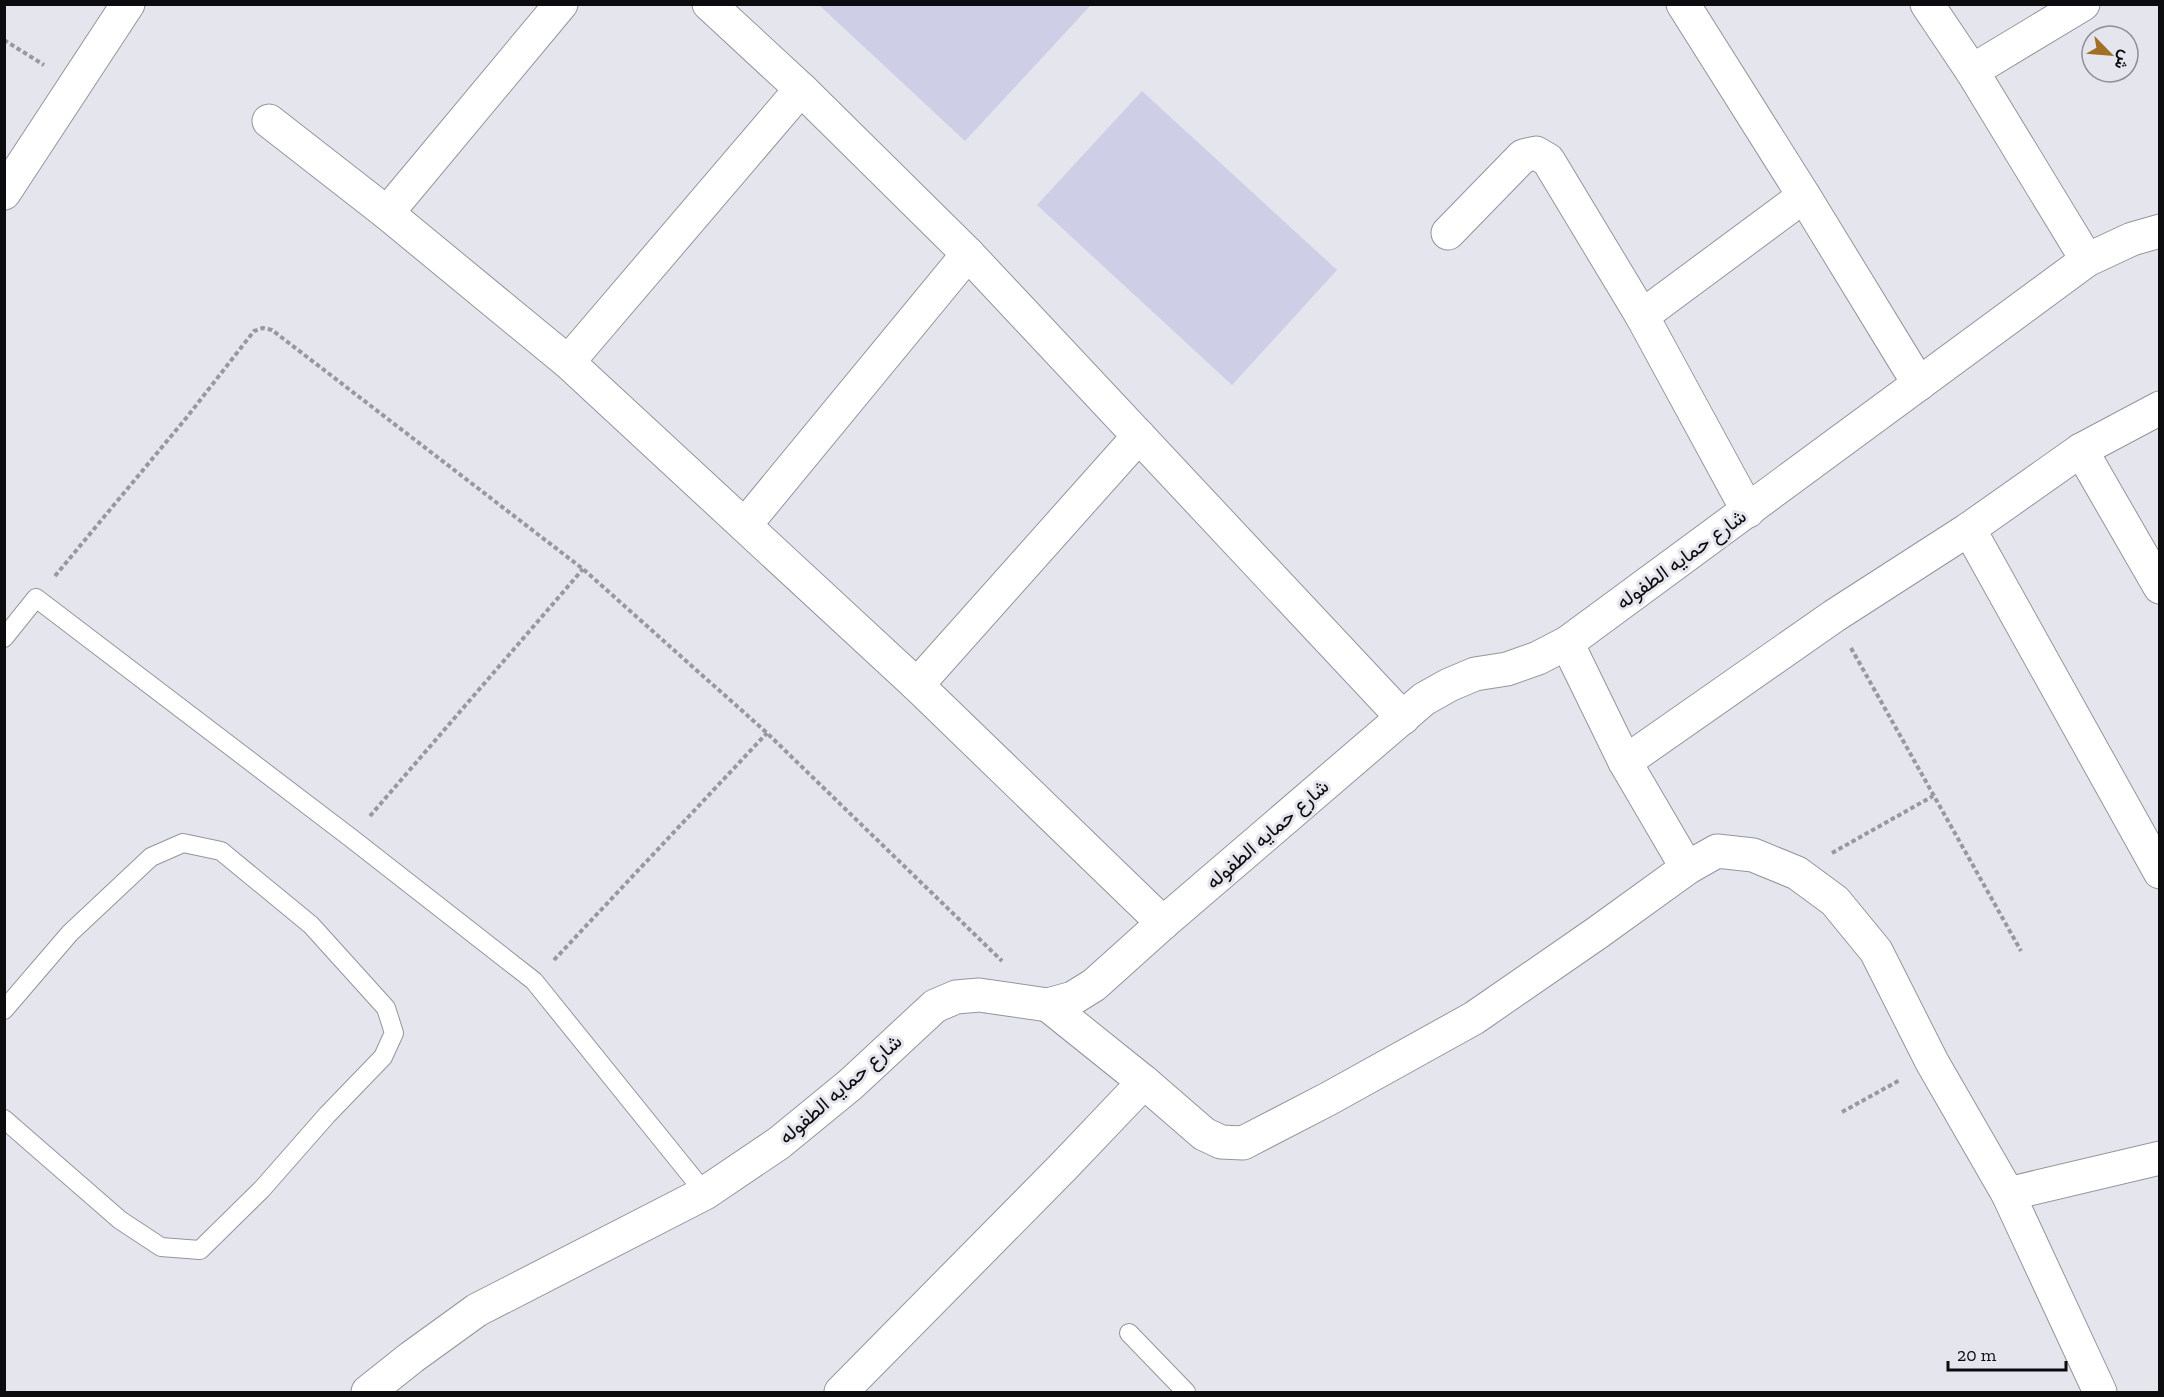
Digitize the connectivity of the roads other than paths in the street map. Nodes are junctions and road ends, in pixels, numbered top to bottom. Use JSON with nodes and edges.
{"nodes":[{"id":1,"x":128,"y":4,"type":"edge"},
{"id":2,"x":561,"y":4,"type":"edge"},
{"id":3,"x":709,"y":4,"type":"edge"},
{"id":4,"x":1683,"y":4,"type":"edge"},
{"id":5,"x":1927,"y":4,"type":"edge"},
{"id":6,"x":2083,"y":4,"type":"edge"},
{"id":7,"x":1972,"y":71,"type":"junction"},
{"id":8,"x":801,"y":89,"type":"junction"},
{"id":9,"x":269,"y":121,"type":"dead end"},
{"id":10,"x":4,"y":193,"type":"edge"},
{"id":11,"x":1804,"y":196,"type":"junction"},
{"id":12,"x":387,"y":213,"type":"junction"},
{"id":13,"x":2160,"y":231,"type":"edge"},
{"id":14,"x":1448,"y":234,"type":"dead end"},
{"id":15,"x":968,"y":254,"type":"junction"},
{"id":16,"x":2087,"y":260,"type":"junction"},
{"id":17,"x":1642,"y":316,"type":"junction"},
{"id":18,"x":568,"y":362,"type":"junction"},
{"id":19,"x":1919,"y":384,"type":"junction"},
{"id":20,"x":2160,"y":408,"type":"edge"},
{"id":21,"x":1139,"y":436,"type":"junction"},
{"id":22,"x":2080,"y":450,"type":"junction"},
{"id":23,"x":1748,"y":510,"type":"junction"},
{"id":24,"x":745,"y":525,"type":"junction"},
{"id":25,"x":1969,"y":529,"type":"junction"},
{"id":26,"x":2160,"y":586,"type":"edge"},
{"id":27,"x":4,"y":638,"type":"edge"},
{"id":28,"x":1567,"y":643,"type":"junction"},
{"id":29,"x":917,"y":686,"type":"junction"},
{"id":30,"x":1402,"y":718,"type":"junction"},
{"id":31,"x":1625,"y":762,"type":"junction"},
{"id":32,"x":1687,"y":868,"type":"junction"},
{"id":33,"x":2160,"y":872,"type":"edge"},
{"id":34,"x":1162,"y":923,"type":"junction"},
{"id":35,"x":1048,"y":1005,"type":"junction"},
{"id":36,"x":4,"y":1010,"type":"edge"},
{"id":37,"x":1144,"y":1082,"type":"junction"},
{"id":38,"x":4,"y":1119,"type":"edge"},
{"id":39,"x":2160,"y":1158,"type":"edge"},
{"id":40,"x":705,"y":1193,"type":"junction"},
{"id":41,"x":2008,"y":1194,"type":"junction"},
{"id":42,"x":1129,"y":1333,"type":"dead end"},
{"id":43,"x":368,"y":1392,"type":"edge"},
{"id":44,"x":841,"y":1392,"type":"edge"},
{"id":45,"x":1186,"y":1392,"type":"edge"},
{"id":46,"x":2100,"y":1392,"type":"edge"}],
"edges":[{"from":1,"to":10,"type":"street"},
{"from":2,"to":12,"type":"street"},
{"from":3,"to":8,"type":"street"},
{"from":4,"to":11,"type":"street"},
{"from":5,"to":7,"type":"street"},
{"from":6,"to":7,"type":"street"},
{"from":7,"to":16,"type":"street"},
{"from":8,"to":15,"type":"street"},
{"from":8,"to":18,"type":"street"},
{"from":9,"to":12,"type":"street"},
{"from":11,"to":17,"type":"street"},
{"from":11,"to":19,"type":"street"},
{"from":12,"to":18,"type":"street"},
{"from":13,"to":16,"type":"street","name":"شارع حمايه الطفوله"},
{"from":14,"to":17,"type":"street"},
{"from":15,"to":21,"type":"street"},
{"from":15,"to":24,"type":"street"},
{"from":16,"to":19,"type":"street","name":"شارع حمايه الطفوله"},
{"from":17,"to":23,"type":"street"},
{"from":18,"to":24,"type":"street"},
{"from":19,"to":23,"type":"street","name":"شارع حمايه الطفوله"},
{"from":20,"to":22,"type":"street"},
{"from":21,"to":29,"type":"street"},
{"from":21,"to":30,"type":"street"},
{"from":22,"to":25,"type":"street"},
{"from":22,"to":26,"type":"street"},
{"from":23,"to":28,"type":"street","name":"شارع حمايه الطفوله"},
{"from":24,"to":29,"type":"street"},
{"from":25,"to":31,"type":"street"},
{"from":25,"to":33,"type":"street"},
{"from":27,"to":40,"type":"lane"},
{"from":28,"to":30,"type":"street","name":"شارع حمايه الطفوله"},
{"from":28,"to":31,"type":"street"},
{"from":29,"to":34,"type":"street"},
{"from":30,"to":34,"type":"street","name":"شارع حمايه الطفوله"},
{"from":31,"to":32,"type":"street"},
{"from":32,"to":37,"type":"street"},
{"from":32,"to":41,"type":"street"},
{"from":34,"to":35,"type":"street","name":"شارع حمايه الطفوله"},
{"from":35,"to":37,"type":"street"},
{"from":35,"to":40,"type":"street","name":"شارع حمايه الطفوله"},
{"from":36,"to":38,"type":"lane"},
{"from":37,"to":44,"type":"street"},
{"from":39,"to":41,"type":"street"},
{"from":40,"to":43,"type":"street","name":"شارع حمايه الطفوله"},
{"from":41,"to":46,"type":"street"},
{"from":42,"to":45,"type":"lane"}]}
